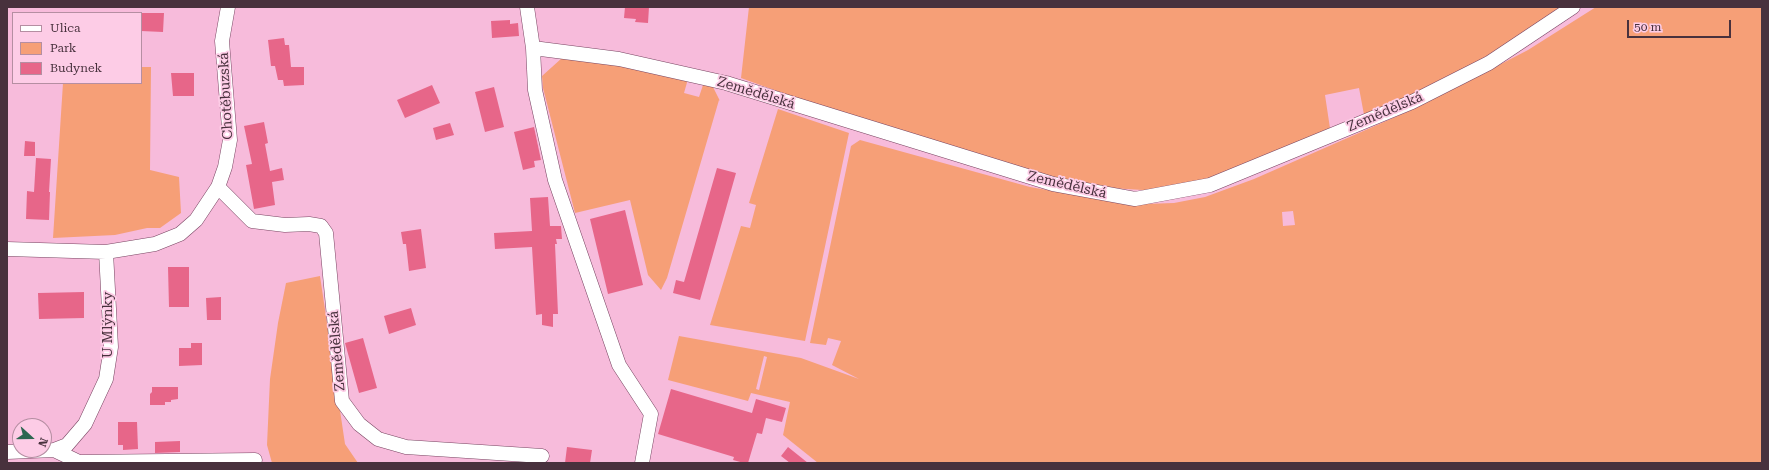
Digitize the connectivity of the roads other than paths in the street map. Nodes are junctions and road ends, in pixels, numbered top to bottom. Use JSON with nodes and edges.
{"nodes":[{"id":1,"x":228,"y":7,"type":"edge"},
{"id":2,"x":527,"y":7,"type":"edge"},
{"id":3,"x":1573,"y":7,"type":"edge"},
{"id":4,"x":533,"y":48,"type":"junction"},
{"id":5,"x":218,"y":187,"type":"junction"},
{"id":6,"x":7,"y":248,"type":"edge"},
{"id":7,"x":106,"y":252,"type":"junction"},
{"id":8,"x":54,"y":450,"type":"junction"},
{"id":9,"x":7,"y":452,"type":"edge"},
{"id":10,"x":542,"y":456,"type":"dead end"},
{"id":11,"x":255,"y":460,"type":"dead end"},
{"id":12,"x":642,"y":463,"type":"edge"}],
"edges":[{"from":1,"to":5,"type":"street","name":"Chotěbuzská"},
{"from":2,"to":4,"type":"street"},
{"from":3,"to":4,"type":"street","name":"Zemědělská"},
{"from":4,"to":12,"type":"street"},
{"from":5,"to":7,"type":"street","name":"Chotěbuzská"},
{"from":5,"to":10,"type":"street","name":"Zemědělská"},
{"from":6,"to":7,"type":"street","name":"Chotěbuzská"},
{"from":7,"to":8,"type":"street","name":"U Mlýnky"},
{"from":8,"to":9,"type":"street","name":"U Mlýnky"},
{"from":8,"to":11,"type":"street","name":"U Mlýnky"}]}
